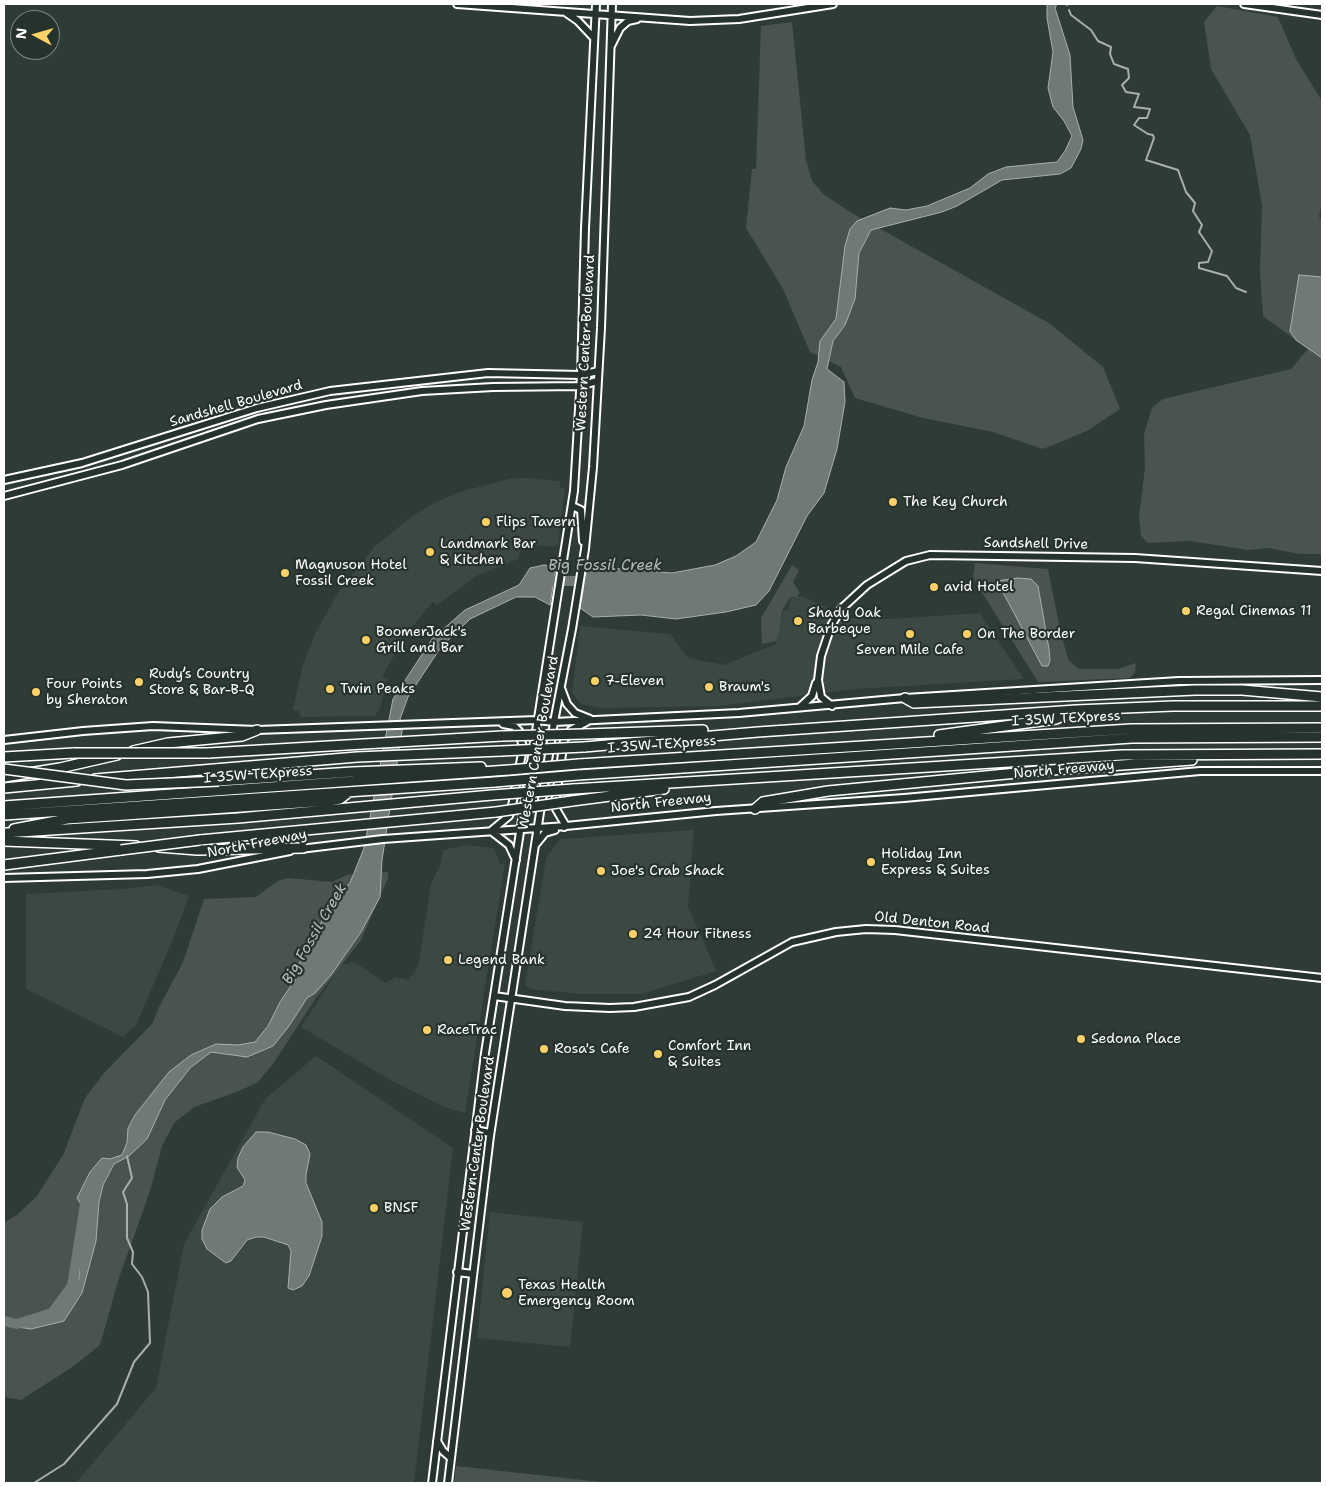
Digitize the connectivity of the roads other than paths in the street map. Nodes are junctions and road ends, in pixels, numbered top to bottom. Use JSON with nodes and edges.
{"nodes":[{"id":1,"x":457,"y":4,"type":"edge"},
{"id":2,"x":480,"y":4,"type":"edge"},
{"id":3,"x":596,"y":4,"type":"edge"},
{"id":4,"x":612,"y":4,"type":"edge"},
{"id":5,"x":833,"y":4,"type":"edge"},
{"id":6,"x":1244,"y":4,"type":"edge"},
{"id":7,"x":564,"y":11,"type":"junction"},
{"id":8,"x":595,"y":13,"type":"junction"},
{"id":9,"x":611,"y":15,"type":"junction"},
{"id":10,"x":1322,"y":15,"type":"edge"},
{"id":11,"x":642,"y":18,"type":"junction"},
{"id":12,"x":593,"y":37,"type":"junction"},
{"id":13,"x":610,"y":50,"type":"junction"},
{"id":14,"x":598,"y":370,"type":"junction"},
{"id":15,"x":581,"y":375,"type":"junction"},
{"id":16,"x":597,"y":382,"type":"junction"},
{"id":17,"x":580,"y":386,"type":"junction"},
{"id":18,"x":4,"y":480,"type":"edge"},
{"id":19,"x":4,"y":496,"type":"edge"},
{"id":20,"x":572,"y":506,"type":"junction"},
{"id":21,"x":585,"y":549,"type":"junction"},
{"id":22,"x":1322,"y":571,"type":"edge"},
{"id":23,"x":818,"y":680,"type":"junction"},
{"id":24,"x":1322,"y":680,"type":"edge"},
{"id":25,"x":561,"y":688,"type":"junction"},
{"id":26,"x":1322,"y":697,"type":"edge"},
{"id":27,"x":905,"y":698,"type":"junction"},
{"id":28,"x":833,"y":706,"type":"junction"},
{"id":29,"x":1322,"y":706,"type":"edge"},
{"id":30,"x":799,"y":708,"type":"junction"},
{"id":31,"x":1076,"y":710,"type":"junction"},
{"id":32,"x":537,"y":720,"type":"junction"},
{"id":33,"x":591,"y":720,"type":"junction"},
{"id":34,"x":492,"y":722,"type":"junction"},
{"id":35,"x":554,"y":722,"type":"junction"},
{"id":36,"x":1322,"y":728,"type":"edge"},
{"id":37,"x":257,"y":730,"type":"junction"},
{"id":38,"x":758,"y":732,"type":"junction"},
{"id":39,"x":1322,"y":736,"type":"edge"},
{"id":40,"x":4,"y":740,"type":"edge"},
{"id":41,"x":848,"y":746,"type":"junction"},
{"id":42,"x":1264,"y":753,"type":"junction"},
{"id":43,"x":1322,"y":754,"type":"edge"},
{"id":44,"x":4,"y":757,"type":"edge"},
{"id":45,"x":4,"y":769,"type":"edge"},
{"id":46,"x":1322,"y":771,"type":"edge"},
{"id":47,"x":417,"y":773,"type":"junction"},
{"id":48,"x":4,"y":777,"type":"edge"},
{"id":49,"x":683,"y":783,"type":"junction"},
{"id":50,"x":351,"y":786,"type":"junction"},
{"id":51,"x":4,"y":788,"type":"edge"},
{"id":52,"x":4,"y":806,"type":"edge"},
{"id":53,"x":754,"y":808,"type":"junction"},
{"id":54,"x":4,"y":815,"type":"edge"},
{"id":55,"x":566,"y":826,"type":"junction"},
{"id":56,"x":537,"y":827,"type":"junction"},
{"id":57,"x":522,"y":828,"type":"junction"},
{"id":58,"x":491,"y":831,"type":"junction"},
{"id":59,"x":4,"y":833,"type":"edge"},
{"id":60,"x":4,"y":841,"type":"edge"},
{"id":61,"x":303,"y":848,"type":"junction"},
{"id":62,"x":534,"y":850,"type":"junction"},
{"id":63,"x":516,"y":860,"type":"junction"},
{"id":64,"x":4,"y":865,"type":"edge"},
{"id":65,"x":4,"y":878,"type":"edge"},
{"id":66,"x":1322,"y":978,"type":"edge"},
{"id":67,"x":494,"y":996,"type":"junction"},
{"id":68,"x":512,"y":998,"type":"junction"},
{"id":69,"x":475,"y":1130,"type":"junction"},
{"id":70,"x":490,"y":1132,"type":"junction"},
{"id":71,"x":457,"y":1272,"type":"junction"},
{"id":72,"x":473,"y":1274,"type":"junction"},
{"id":73,"x":437,"y":1440,"type":"junction"},
{"id":74,"x":451,"y":1458,"type":"junction"},
{"id":75,"x":432,"y":1483,"type":"edge"},
{"id":76,"x":448,"y":1483,"type":"edge"}],
"edges":[{"from":1,"to":2,"type":"main road"},
{"from":2,"to":7,"type":"main road"},
{"from":3,"to":8,"type":"main road","name":"Western Center Boulevard"},
{"from":4,"to":9,"type":"main road","name":"Western Center Boulevard"},
{"from":5,"to":11,"type":"main road"},
{"from":6,"to":10,"type":"main road"},
{"from":7,"to":8,"type":"main road"},
{"from":7,"to":12,"type":"main road"},
{"from":8,"to":9,"type":"main road"},
{"from":8,"to":12,"type":"main road","name":"Western Center Boulevard"},
{"from":9,"to":11,"type":"main road"},
{"from":9,"to":13,"type":"main road","name":"Western Center Boulevard"},
{"from":11,"to":13,"type":"main road"},
{"from":12,"to":15,"type":"main road","name":"Western Center Boulevard"},
{"from":13,"to":14,"type":"main road","name":"Western Center Boulevard"},
{"from":14,"to":15,"type":"main road","name":"Sandshell Boulevard"},
{"from":14,"to":16,"type":"main road","name":"Western Center Boulevard"},
{"from":15,"to":17,"type":"main road","name":"Western Center Boulevard"},
{"from":15,"to":18,"type":"main road","name":"Sandshell Boulevard"},
{"from":16,"to":17,"type":"main road","name":"Sandshell Boulevard"},
{"from":16,"to":21,"type":"main road","name":"Western Center Boulevard"},
{"from":17,"to":19,"type":"main road","name":"Sandshell Boulevard"},
{"from":17,"to":20,"type":"main road","name":"Western Center Boulevard"},
{"from":20,"to":21,"type":"main road"},
{"from":20,"to":32,"type":"main road","name":"Western Center Boulevard"},
{"from":21,"to":25,"type":"main road","name":"Western Center Boulevard"},
{"from":22,"to":23,"type":"main road","name":"Sandshell Drive"},
{"from":23,"to":28,"type":"main road"},
{"from":23,"to":30,"type":"main road","name":"Sandshell Drive"},
{"from":24,"to":27,"type":"main road"},
{"from":25,"to":33,"type":"main road"},
{"from":25,"to":35,"type":"main road","name":"Western Center Boulevard"},
{"from":26,"to":27,"type":"highway"},
{"from":27,"to":28,"type":"main road"},
{"from":28,"to":30,"type":"main road"},
{"from":29,"to":31,"type":"highway"},
{"from":30,"to":33,"type":"main road"},
{"from":31,"to":38,"type":"highway"},
{"from":31,"to":41,"type":"highway"},
{"from":32,"to":34,"type":"main road"},
{"from":32,"to":35,"type":"main road"},
{"from":32,"to":57,"type":"main road","name":"Western Center Boulevard"},
{"from":33,"to":35,"type":"main road"},
{"from":33,"to":55,"type":"main road"},
{"from":34,"to":37,"type":"main road"},
{"from":34,"to":58,"type":"main road"},
{"from":35,"to":56,"type":"main road","name":"Western Center Boulevard"},
{"from":36,"to":41,"type":"highway","name":"I 35W TEXpress"},
{"from":37,"to":40,"type":"main road"},
{"from":37,"to":48,"type":"highway"},
{"from":38,"to":44,"type":"highway","bridge":true},
{"from":38,"to":51,"type":"highway","bridge":true},
{"from":39,"to":50,"type":"highway","name":"I 35W TEXpress","bridge":true},
{"from":41,"to":47,"type":"highway","name":"I 35W TEXpress","bridge":true},
{"from":42,"to":43,"type":"highway","name":"North Freeway"},
{"from":42,"to":49,"type":"highway","name":"North Freeway"},
{"from":42,"to":53,"type":"highway"},
{"from":45,"to":47,"type":"highway","bridge":true},
{"from":46,"to":53,"type":"main road","name":"North Freeway"},
{"from":47,"to":50,"type":"highway","name":"I 35W TEXpress"},
{"from":49,"to":59,"type":"highway","name":"North Freeway","bridge":true},
{"from":49,"to":64,"type":"highway","bridge":true},
{"from":50,"to":52,"type":"highway","name":"I 35W TEXpress"},
{"from":50,"to":54,"type":"highway","name":"I 35W TEXpress"},
{"from":50,"to":59,"type":"highway"},
{"from":53,"to":55,"type":"main road","name":"North Freeway"},
{"from":55,"to":56,"type":"main road","name":"North Freeway"},
{"from":55,"to":62,"type":"main road"},
{"from":56,"to":57,"type":"main road","name":"North Freeway"},
{"from":56,"to":62,"type":"main road","name":"Western Center Boulevard"},
{"from":57,"to":58,"type":"main road","name":"North Freeway"},
{"from":57,"to":63,"type":"main road","name":"Western Center Boulevard"},
{"from":58,"to":61,"type":"main road","name":"North Freeway"},
{"from":58,"to":63,"type":"main road"},
{"from":60,"to":61,"type":"highway"},
{"from":61,"to":65,"type":"main road","name":"North Freeway"},
{"from":62,"to":68,"type":"main road","name":"Western Center Boulevard"},
{"from":63,"to":67,"type":"main road","name":"Western Center Boulevard"},
{"from":66,"to":68,"type":"main road","name":"Old Denton Road"},
{"from":67,"to":68,"type":"main road","name":"Old Denton Road"},
{"from":67,"to":69,"type":"main road","name":"Western Center Boulevard"},
{"from":68,"to":70,"type":"main road","name":"Western Center Boulevard"},
{"from":69,"to":70,"type":"main road"},
{"from":69,"to":71,"type":"main road","name":"Western Center Boulevard"},
{"from":70,"to":72,"type":"main road","name":"Western Center Boulevard"},
{"from":71,"to":72,"type":"main road"},
{"from":71,"to":73,"type":"main road","name":"Western Center Boulevard"},
{"from":72,"to":74,"type":"main road","name":"Western Center Boulevard"},
{"from":73,"to":74,"type":"main road"},
{"from":73,"to":75,"type":"main road","name":"Western Center Boulevard"},
{"from":74,"to":76,"type":"main road","name":"Western Center Boulevard"}]}
